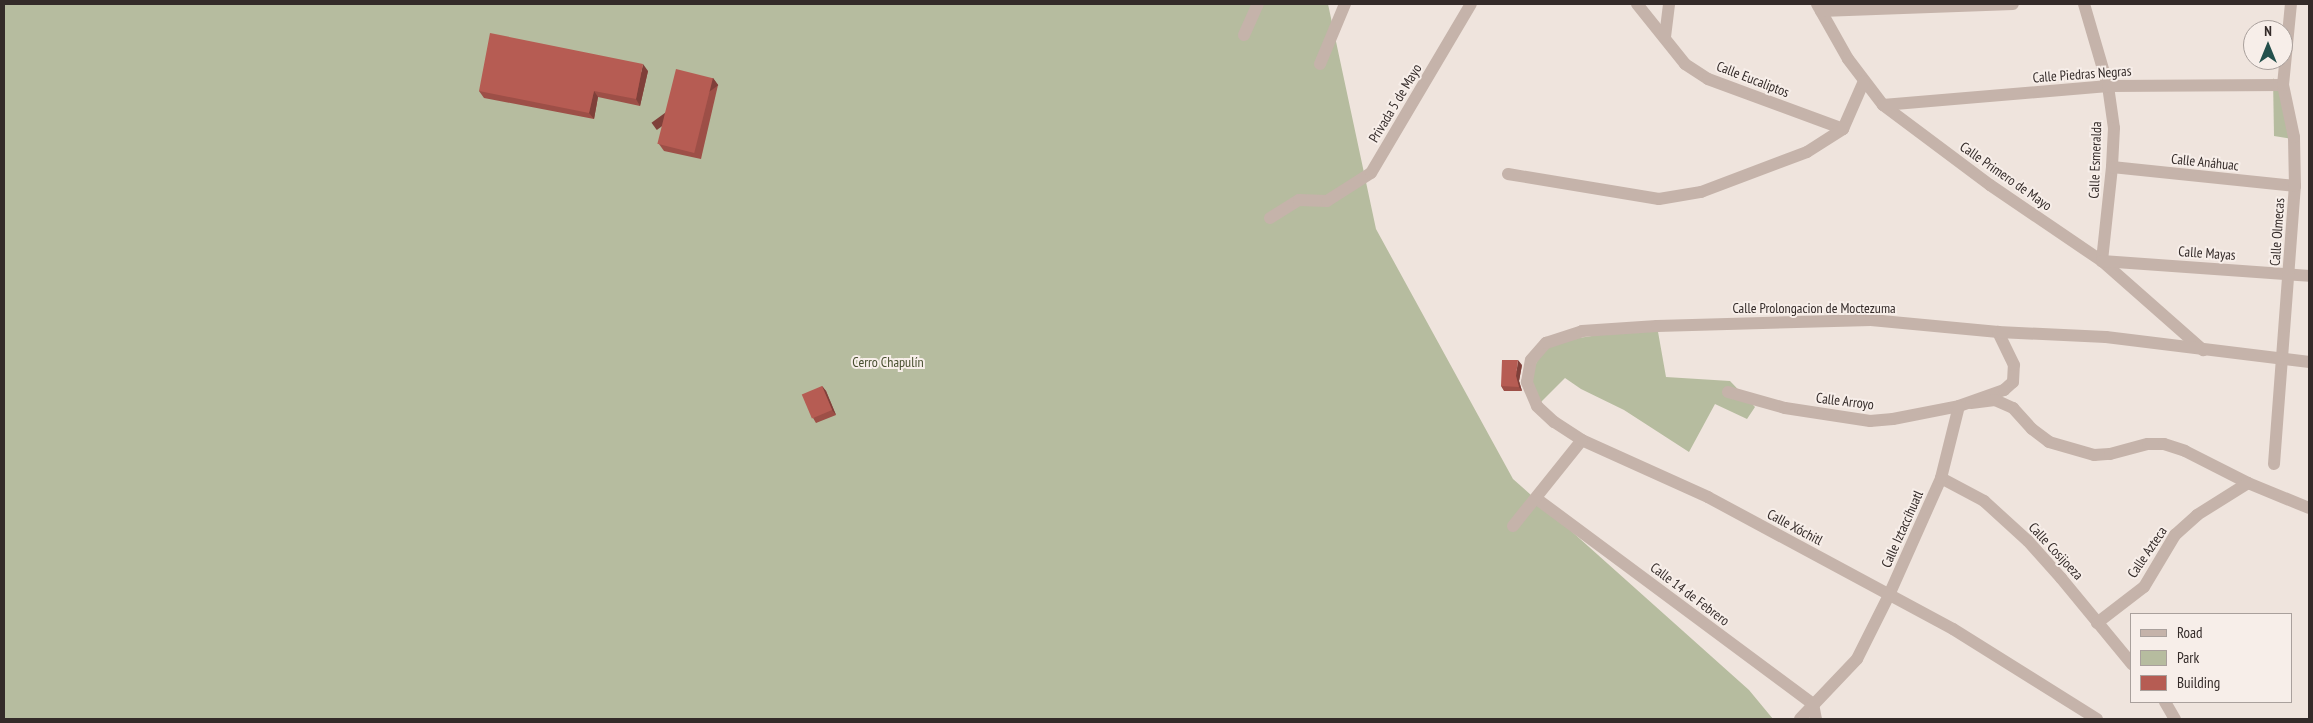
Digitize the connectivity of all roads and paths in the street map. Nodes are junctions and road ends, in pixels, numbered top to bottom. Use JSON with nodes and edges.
{"nodes":[{"id":1,"x":1258,"y":4,"type":"edge"},
{"id":2,"x":1345,"y":4,"type":"edge"},
{"id":3,"x":1471,"y":4,"type":"edge"},
{"id":4,"x":1637,"y":4,"type":"edge"},
{"id":5,"x":1669,"y":4,"type":"edge"},
{"id":6,"x":2013,"y":4,"type":"edge"},
{"id":7,"x":2084,"y":4,"type":"edge"},
{"id":8,"x":2291,"y":4,"type":"edge"},
{"id":9,"x":1819,"y":7,"type":"edge"},
{"id":10,"x":1244,"y":35,"type":"dead end"},
{"id":11,"x":1665,"y":37,"type":"junction"},
{"id":12,"x":1320,"y":64,"type":"dead end"},
{"id":13,"x":1864,"y":81,"type":"junction"},
{"id":14,"x":2283,"y":85,"type":"junction"},
{"id":15,"x":2108,"y":86,"type":"junction"},
{"id":16,"x":1883,"y":105,"type":"junction"},
{"id":17,"x":1843,"y":129,"type":"junction"},
{"id":18,"x":2112,"y":167,"type":"junction"},
{"id":19,"x":1508,"y":174,"type":"dead end"},
{"id":20,"x":2295,"y":186,"type":"junction"},
{"id":21,"x":1270,"y":218,"type":"dead end"},
{"id":22,"x":2102,"y":261,"type":"junction"},
{"id":23,"x":2289,"y":274,"type":"junction"},
{"id":24,"x":2309,"y":276,"type":"edge"},
{"id":25,"x":1998,"y":332,"type":"junction"},
{"id":26,"x":1546,"y":343,"type":"joint"},
{"id":27,"x":2203,"y":350,"type":"junction"},
{"id":28,"x":2283,"y":359,"type":"junction"},
{"id":29,"x":2309,"y":362,"type":"edge"},
{"id":30,"x":1728,"y":392,"type":"dead end"},
{"id":31,"x":1965,"y":404,"type":"junction"},
{"id":32,"x":1582,"y":440,"type":"junction"},
{"id":33,"x":2274,"y":464,"type":"dead end"},
{"id":34,"x":1941,"y":478,"type":"junction"},
{"id":35,"x":2248,"y":483,"type":"junction"},
{"id":36,"x":1537,"y":499,"type":"junction"},
{"id":37,"x":2309,"y":508,"type":"edge"},
{"id":38,"x":1513,"y":526,"type":"dead end"},
{"id":39,"x":1889,"y":595,"type":"junction"},
{"id":40,"x":2097,"y":623,"type":"junction"},
{"id":41,"x":2130,"y":662,"type":"edge"},
{"id":42,"x":2166,"y":703,"type":"edge"},
{"id":43,"x":1813,"y":704,"type":"junction"},
{"id":44,"x":1800,"y":719,"type":"edge"},
{"id":45,"x":1816,"y":719,"type":"edge"},
{"id":46,"x":2097,"y":719,"type":"edge"},
{"id":47,"x":2175,"y":719,"type":"edge"}],
"edges":[{"from":1,"to":10,"type":"street"},
{"from":2,"to":12,"type":"street"},
{"from":3,"to":21,"type":"street","name":"Privada 5 de Mayo"},
{"from":4,"to":11,"type":"street","name":"Calle Eucaliptos"},
{"from":5,"to":11,"type":"street"},
{"from":6,"to":9,"type":"street"},
{"from":7,"to":15,"type":"street","name":"Calle Esmeralda"},
{"from":8,"to":14,"type":"street","name":"Calle Olmecas"},
{"from":9,"to":13,"type":"street","name":"Calle Primero de Mayo"},
{"from":11,"to":17,"type":"street","name":"Calle Eucaliptos"},
{"from":13,"to":16,"type":"street","name":"Calle Primero de Mayo"},
{"from":13,"to":17,"type":"street"},
{"from":14,"to":15,"type":"street","name":"Calle Piedras Negras"},
{"from":14,"to":20,"type":"street","name":"Calle Olmecas"},
{"from":15,"to":16,"type":"street","name":"Calle Piedras Negras"},
{"from":15,"to":18,"type":"street","name":"Calle Esmeralda"},
{"from":16,"to":22,"type":"street","name":"Calle Primero de Mayo"},
{"from":17,"to":19,"type":"street"},
{"from":18,"to":20,"type":"street","name":"Calle Anáhuac"},
{"from":18,"to":22,"type":"street","name":"Calle Esmeralda"},
{"from":20,"to":23,"type":"street","name":"Calle Olmecas"},
{"from":22,"to":23,"type":"street","name":"Calle Mayas"},
{"from":22,"to":27,"type":"street","name":"Calle Primero de Mayo"},
{"from":23,"to":24,"type":"street","name":"Calle Mayas"},
{"from":23,"to":28,"type":"street","name":"Calle Olmecas"},
{"from":25,"to":26,"type":"street","name":"Calle Prolongacion de Moctezuma"},
{"from":25,"to":27,"type":"street","name":"Calle Prolongacion de Moctezuma"},
{"from":25,"to":31,"type":"street"},
{"from":26,"to":32,"type":"street","name":"Calle Xóchitl"},
{"from":27,"to":28,"type":"street","name":"Calle Prolongacion de Moctezuma"},
{"from":28,"to":29,"type":"street","name":"Calle Prolongacion de Moctezuma"},
{"from":28,"to":33,"type":"street","name":"Calle Olmecas"},
{"from":30,"to":31,"type":"street","name":"Calle Arroyo"},
{"from":31,"to":34,"type":"street","name":"Calle Iztaccíhuatl"},
{"from":31,"to":35,"type":"street"},
{"from":32,"to":36,"type":"street"},
{"from":32,"to":39,"type":"street","name":"Calle Xóchitl"},
{"from":34,"to":39,"type":"street","name":"Calle Iztaccíhuatl"},
{"from":34,"to":40,"type":"street","name":"Calle Cosijoeza"},
{"from":35,"to":37,"type":"street"},
{"from":35,"to":40,"type":"street","name":"Calle Azteca"},
{"from":36,"to":38,"type":"street"},
{"from":36,"to":43,"type":"street","name":"Calle 14 de Febrero"},
{"from":39,"to":43,"type":"street","name":"Calle Iztaccíhuatl"},
{"from":39,"to":46,"type":"street","name":"Calle Xóchitl"},
{"from":40,"to":41,"type":"street","name":"Calle Cosijoeza"},
{"from":42,"to":47,"type":"street"},
{"from":43,"to":44,"type":"street","name":"Calle Iztaccíhuatl"},
{"from":43,"to":45,"type":"street"}]}
